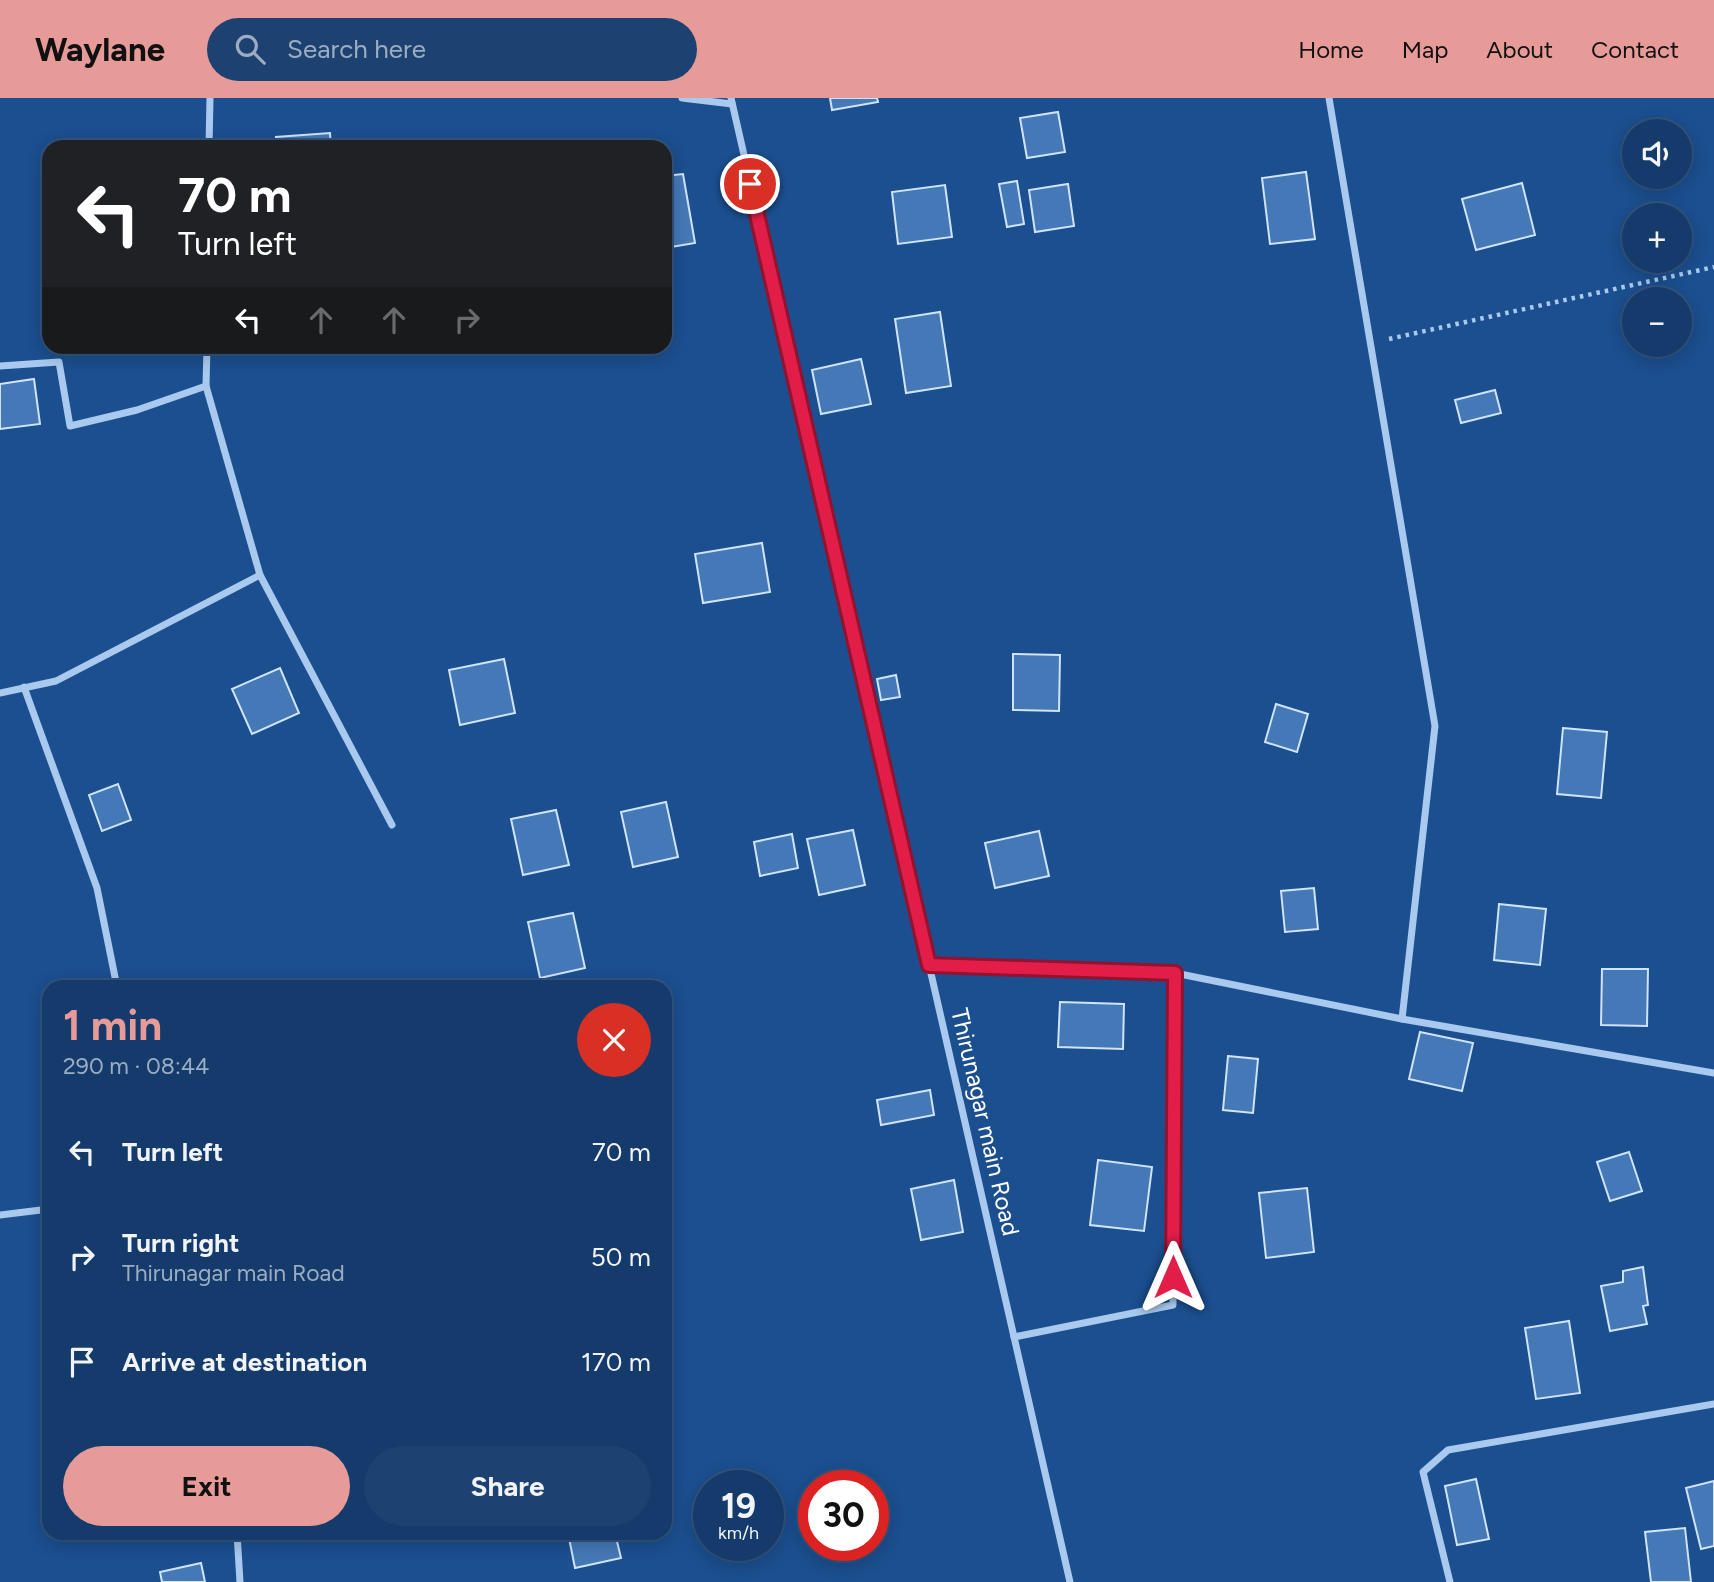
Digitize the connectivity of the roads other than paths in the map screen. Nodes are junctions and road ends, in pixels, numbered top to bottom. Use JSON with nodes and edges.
{"nodes":[{"id":1,"x":210,"y":98,"type":"edge"},
{"id":2,"x":682,"y":98,"type":"edge"},
{"id":3,"x":1329,"y":98,"type":"edge"},
{"id":4,"x":731,"y":101,"type":"edge"},
{"id":5,"x":209,"y":140,"type":"edge"},
{"id":6,"x":207,"y":354,"type":"edge"},
{"id":7,"x":0,"y":366,"type":"edge"},
{"id":8,"x":206,"y":386,"type":"junction"},
{"id":9,"x":260,"y":575,"type":"junction"},
{"id":10,"x":24,"y":687,"type":"junction"},
{"id":11,"x":0,"y":693,"type":"edge"},
{"id":12,"x":393,"y":825,"type":"dead end"},
{"id":13,"x":929,"y":965,"type":"junction"},
{"id":14,"x":1175,"y":973,"type":"junction"},
{"id":15,"x":116,"y":980,"type":"edge"},
{"id":16,"x":1402,"y":1019,"type":"junction"},
{"id":17,"x":1714,"y":1073,"type":"edge"},
{"id":18,"x":42,"y":1209,"type":"edge"},
{"id":19,"x":0,"y":1215,"type":"edge"},
{"id":20,"x":1014,"y":1337,"type":"junction"},
{"id":21,"x":1714,"y":1404,"type":"edge"},
{"id":22,"x":237,"y":1540,"type":"edge"},
{"id":23,"x":240,"y":1582,"type":"edge"},
{"id":24,"x":1070,"y":1582,"type":"edge"},
{"id":25,"x":1450,"y":1582,"type":"edge"}],
"edges":[{"from":1,"to":5,"type":"street"},
{"from":2,"to":4,"type":"street"},
{"from":3,"to":16,"type":"street"},
{"from":4,"to":13,"type":"street","name":"Thirunagar main Road"},
{"from":6,"to":8,"type":"street"},
{"from":7,"to":8,"type":"street"},
{"from":8,"to":9,"type":"street"},
{"from":9,"to":10,"type":"street"},
{"from":9,"to":12,"type":"street"},
{"from":10,"to":11,"type":"street"},
{"from":10,"to":15,"type":"street"},
{"from":13,"to":14,"type":"street"},
{"from":13,"to":20,"type":"street","name":"Thirunagar main Road"},
{"from":14,"to":16,"type":"street"},
{"from":14,"to":20,"type":"street"},
{"from":16,"to":17,"type":"street"},
{"from":18,"to":19,"type":"street"},
{"from":20,"to":24,"type":"street","name":"Thirunagar main Road"},
{"from":21,"to":25,"type":"street"},
{"from":22,"to":23,"type":"street"}]}
